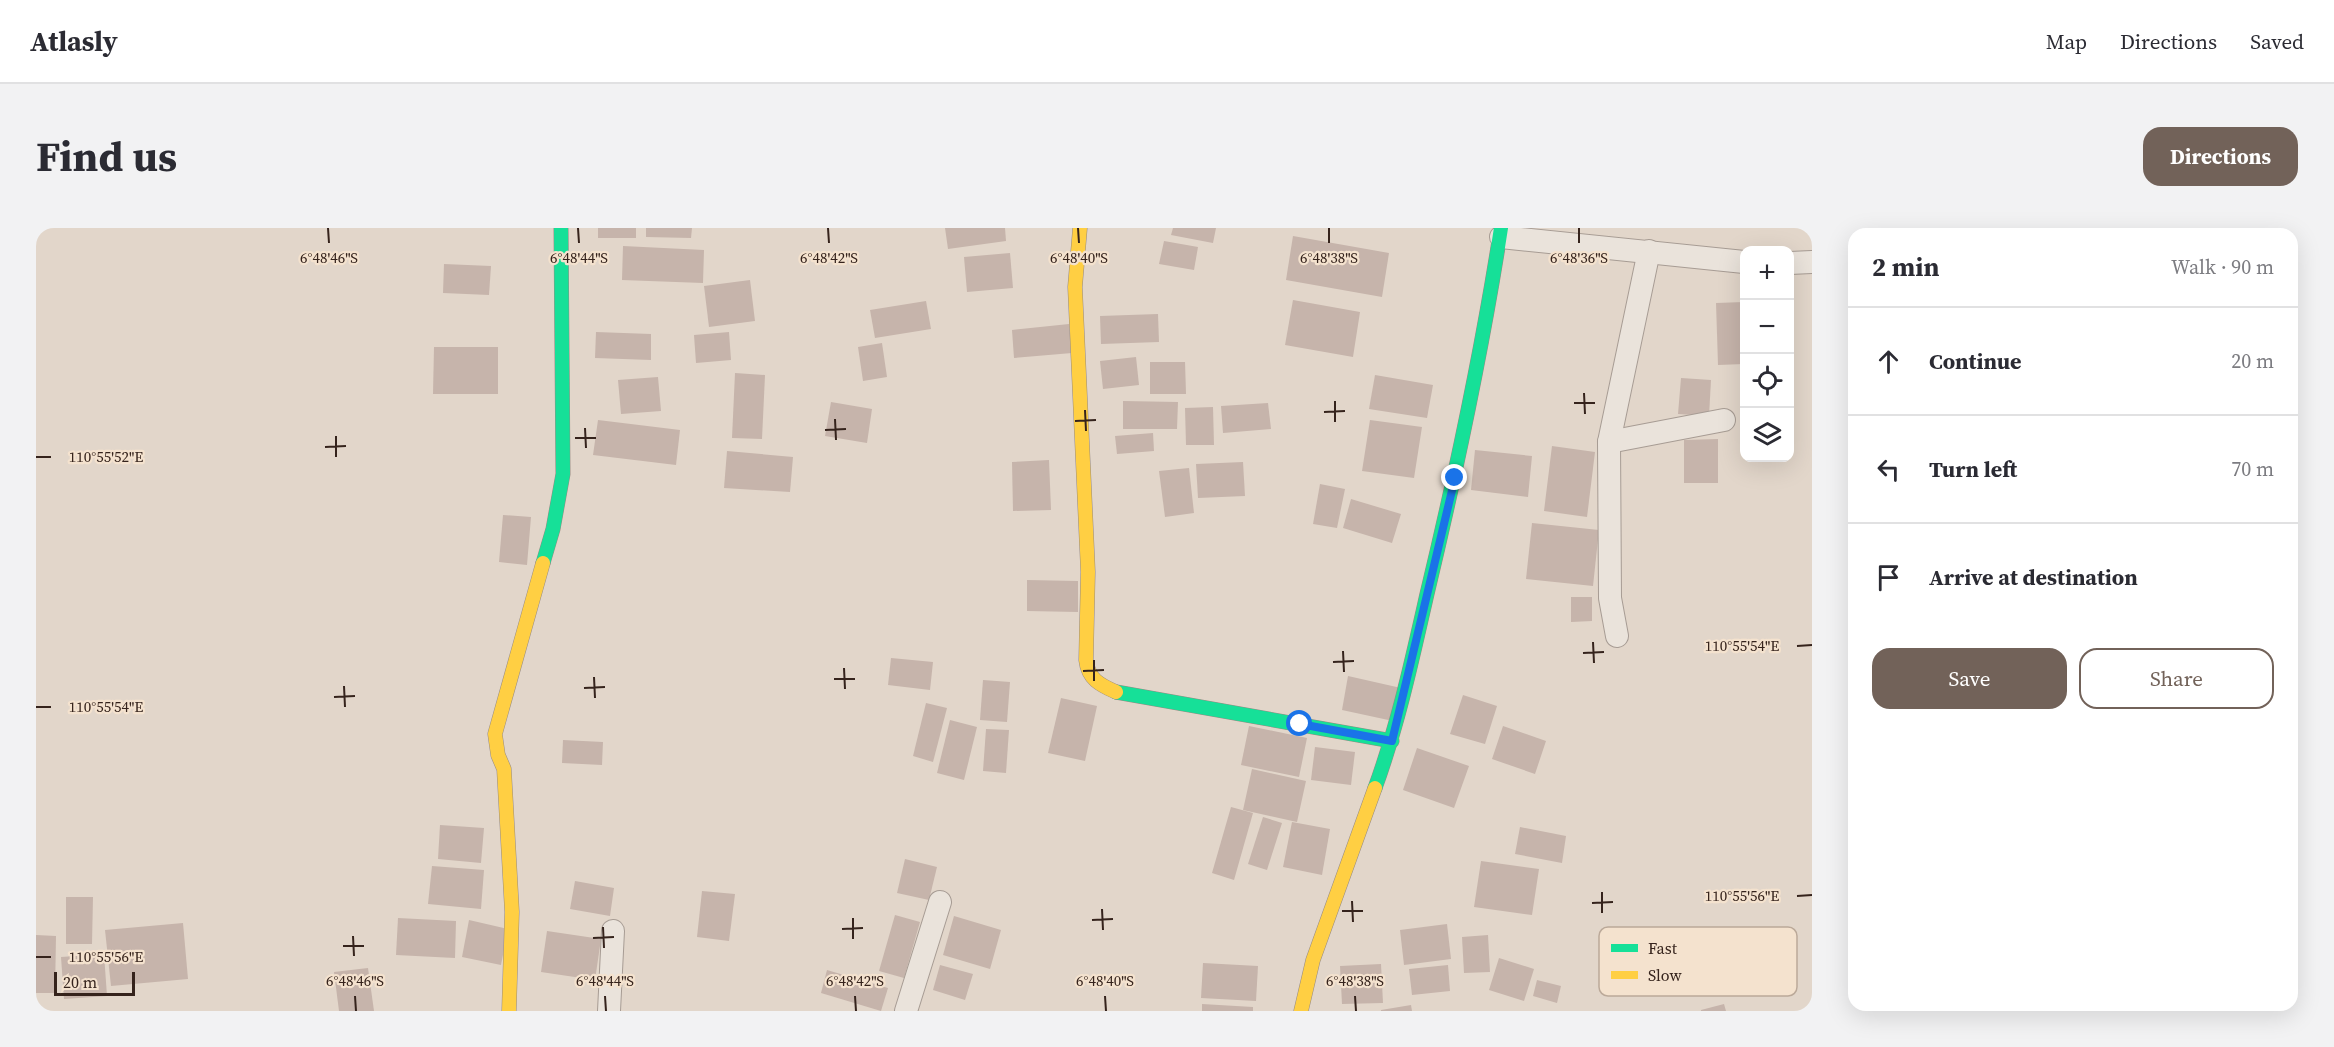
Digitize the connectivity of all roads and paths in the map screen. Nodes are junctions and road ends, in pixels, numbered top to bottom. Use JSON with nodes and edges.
{"nodes":[{"id":1,"x":561,"y":228,"type":"edge"},
{"id":2,"x":1080,"y":228,"type":"edge"},
{"id":3,"x":1501,"y":232,"type":"edge"},
{"id":4,"x":1649,"y":251,"type":"junction"},
{"id":5,"x":1740,"y":262,"type":"edge"},
{"id":6,"x":1812,"y":262,"type":"edge"},
{"id":7,"x":1794,"y":263,"type":"edge"},
{"id":8,"x":1724,"y":420,"type":"dead end"},
{"id":9,"x":1610,"y":442,"type":"junction"},
{"id":10,"x":1617,"y":636,"type":"dead end"},
{"id":11,"x":1392,"y":741,"type":"junction"},
{"id":12,"x":940,"y":902,"type":"dead end"},
{"id":13,"x":613,"y":930,"type":"dead end"},
{"id":14,"x":510,"y":1011,"type":"edge"},
{"id":15,"x":609,"y":1011,"type":"edge"},
{"id":16,"x":906,"y":1011,"type":"edge"},
{"id":17,"x":1301,"y":1011,"type":"edge"}],
"edges":[{"from":1,"to":14,"type":"street"},
{"from":2,"to":11,"type":"street"},
{"from":3,"to":4,"type":"street"},
{"from":3,"to":11,"type":"street"},
{"from":4,"to":5,"type":"street"},
{"from":4,"to":9,"type":"street"},
{"from":6,"to":7,"type":"street"},
{"from":8,"to":9,"type":"street"},
{"from":9,"to":10,"type":"street"},
{"from":11,"to":17,"type":"street"},
{"from":12,"to":16,"type":"street"},
{"from":13,"to":15,"type":"street"}]}
